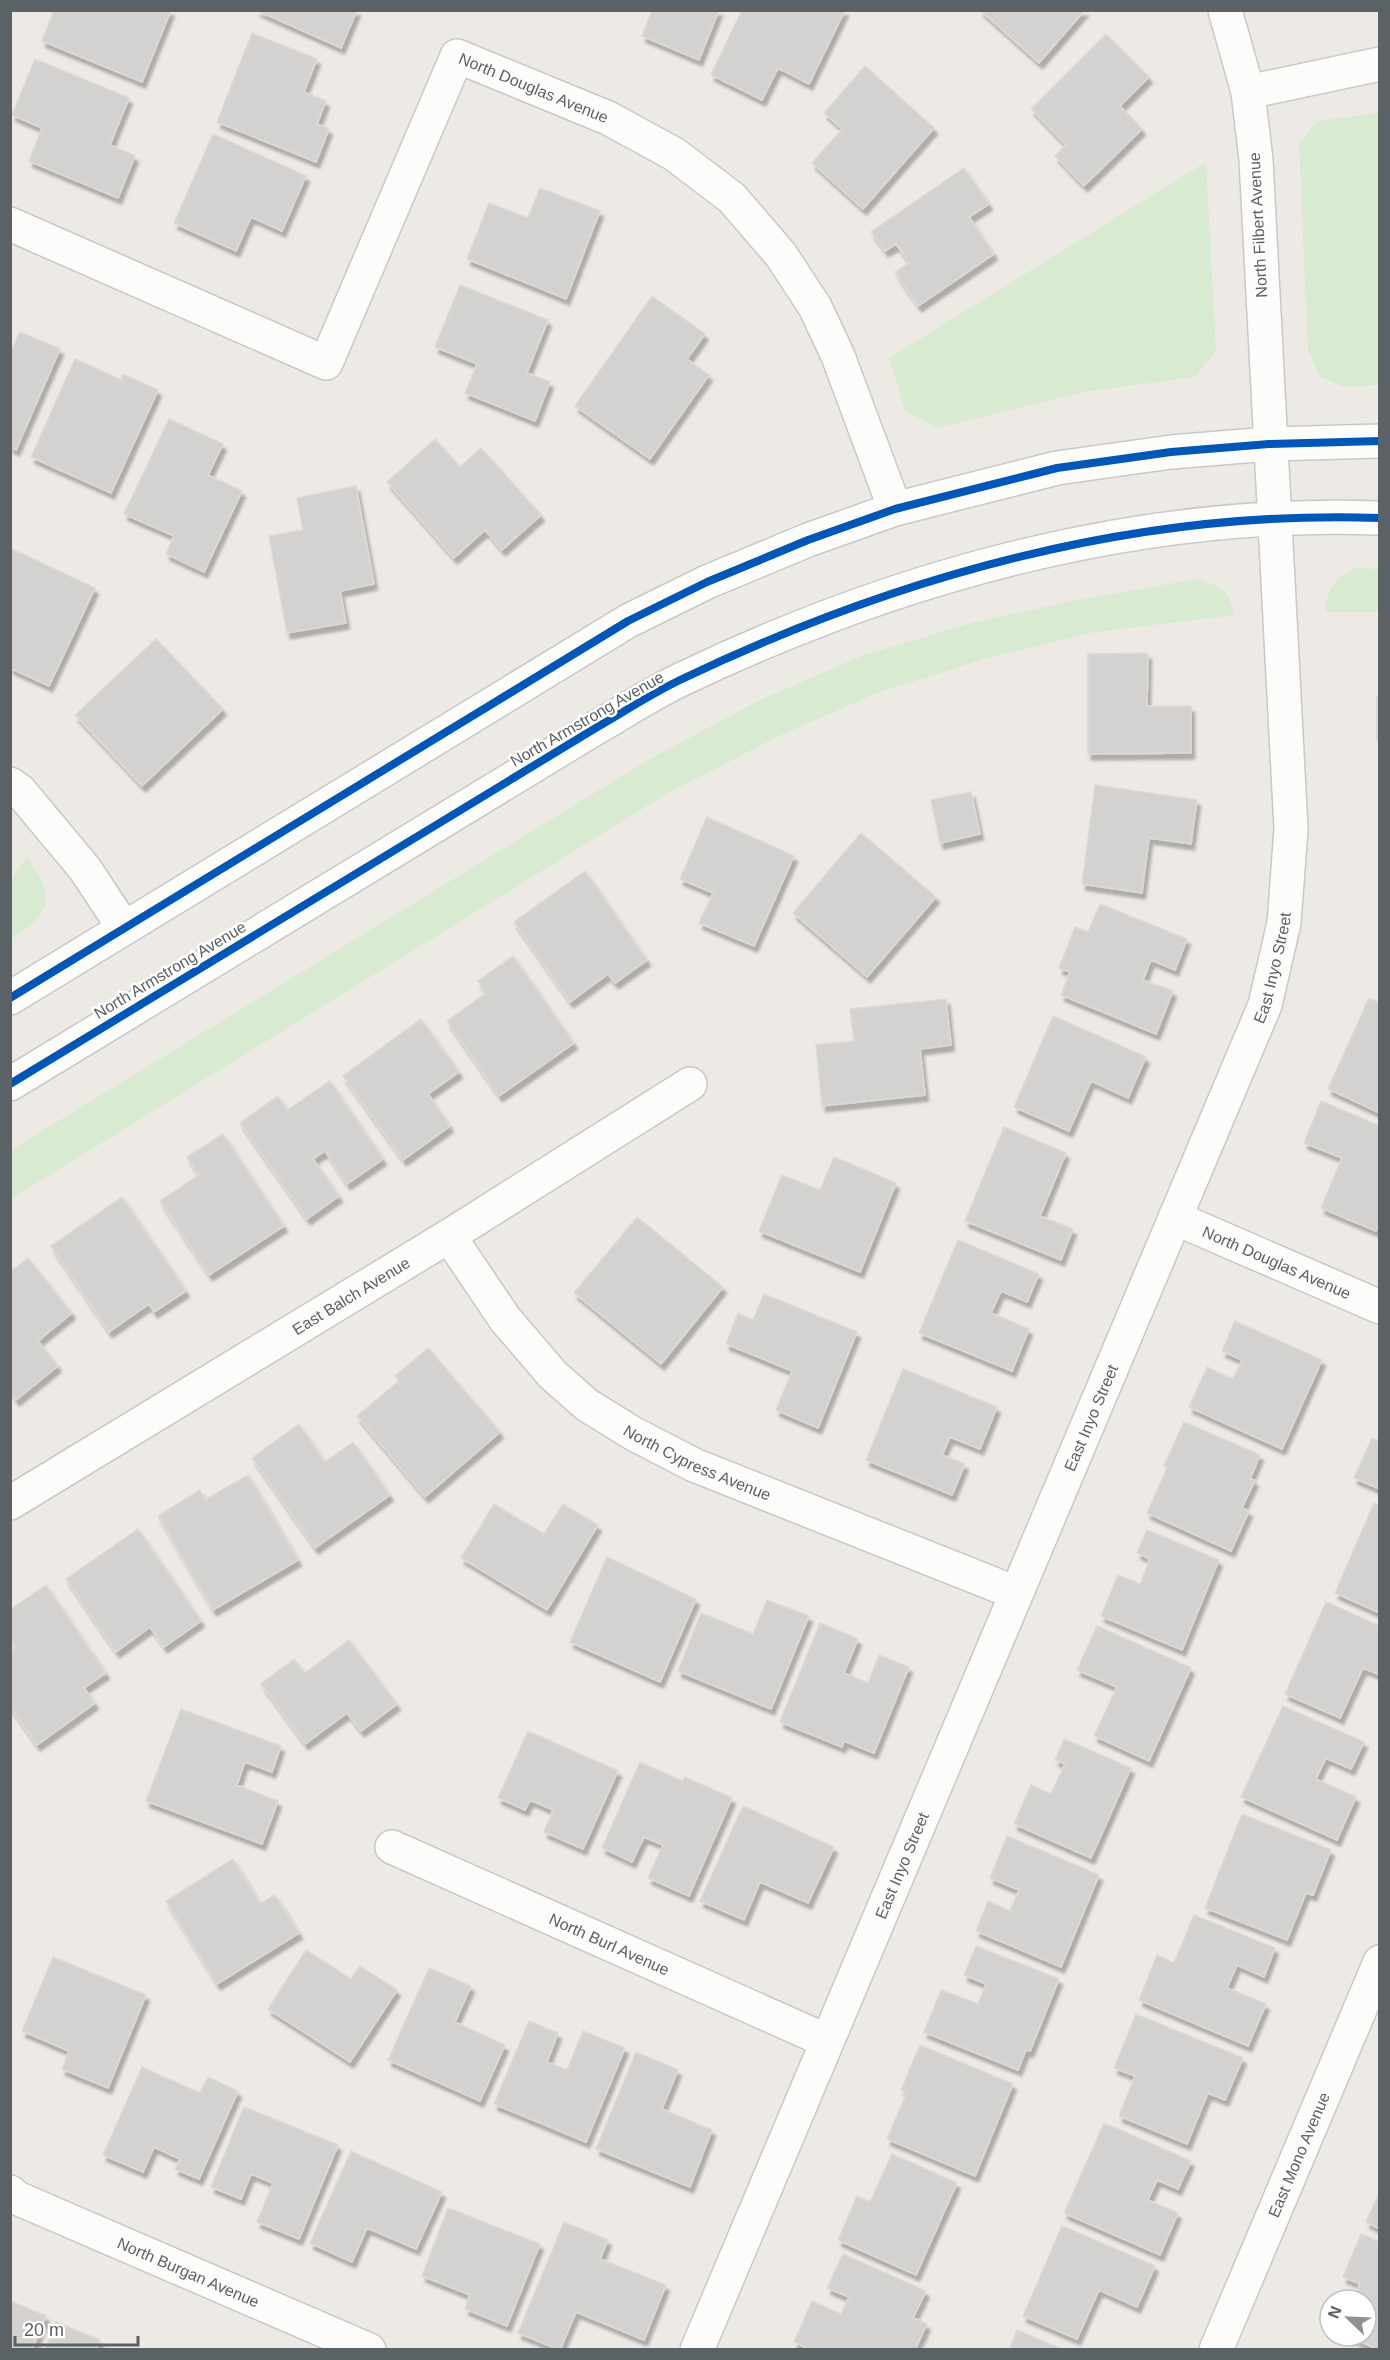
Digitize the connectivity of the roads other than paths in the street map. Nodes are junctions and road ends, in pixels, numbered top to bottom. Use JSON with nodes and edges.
{"nodes":[{"id":1,"x":1225,"y":10,"type":"edge"},
{"id":2,"x":1380,"y":64,"type":"edge"},
{"id":3,"x":1248,"y":92,"type":"junction"},
{"id":4,"x":10,"y":224,"type":"edge"},
{"id":5,"x":1380,"y":441,"type":"edge"},
{"id":6,"x":1269,"y":444,"type":"junction"},
{"id":7,"x":895,"y":509,"type":"junction"},
{"id":8,"x":1380,"y":518,"type":"edge"},
{"id":9,"x":1276,"y":519,"type":"junction"},
{"id":10,"x":10,"y":784,"type":"edge"},
{"id":11,"x":124,"y":928,"type":"junction"},
{"id":12,"x":10,"y":998,"type":"edge"},
{"id":13,"x":10,"y":1084,"type":"edge"},
{"id":14,"x":690,"y":1084,"type":"dead end"},
{"id":15,"x":1175,"y":1218,"type":"junction"},
{"id":16,"x":449,"y":1236,"type":"junction"},
{"id":17,"x":1380,"y":1307,"type":"edge"},
{"id":18,"x":10,"y":1503,"type":"edge"},
{"id":19,"x":1016,"y":1593,"type":"junction"},
{"id":20,"x":392,"y":1847,"type":"dead end"},
{"id":21,"x":1380,"y":1962,"type":"edge"},
{"id":22,"x":827,"y":2041,"type":"junction"},
{"id":23,"x":10,"y":2192,"type":"edge"},
{"id":24,"x":369,"y":2349,"type":"edge"},
{"id":25,"x":697,"y":2349,"type":"edge"},
{"id":26,"x":1216,"y":2349,"type":"edge"}],
"edges":[{"from":1,"to":3,"type":"street","name":"North Filbert Avenue"},
{"from":2,"to":3,"type":"street"},
{"from":3,"to":6,"type":"street","name":"North Filbert Avenue"},
{"from":4,"to":7,"type":"street","name":"North Douglas Avenue"},
{"from":5,"to":6,"type":"street"},
{"from":6,"to":7,"type":"street"},
{"from":6,"to":9,"type":"street","name":"East Inyo Street"},
{"from":7,"to":11,"type":"street"},
{"from":8,"to":9,"type":"street","name":"North Armstrong Avenue"},
{"from":9,"to":13,"type":"street","name":"North Armstrong Avenue"},
{"from":9,"to":15,"type":"street","name":"East Inyo Street"},
{"from":10,"to":11,"type":"street"},
{"from":11,"to":12,"type":"street"},
{"from":14,"to":16,"type":"street","name":"East Balch Avenue"},
{"from":15,"to":17,"type":"street","name":"North Douglas Avenue"},
{"from":15,"to":19,"type":"street","name":"East Inyo Street"},
{"from":16,"to":18,"type":"street","name":"East Balch Avenue"},
{"from":16,"to":19,"type":"street","name":"North Cypress Avenue"},
{"from":19,"to":22,"type":"street","name":"East Inyo Street"},
{"from":20,"to":22,"type":"street","name":"North Burl Avenue"},
{"from":21,"to":26,"type":"street","name":"East Mono Avenue"},
{"from":22,"to":25,"type":"street","name":"East Inyo Street"},
{"from":23,"to":24,"type":"street","name":"North Burgan Avenue"}]}
